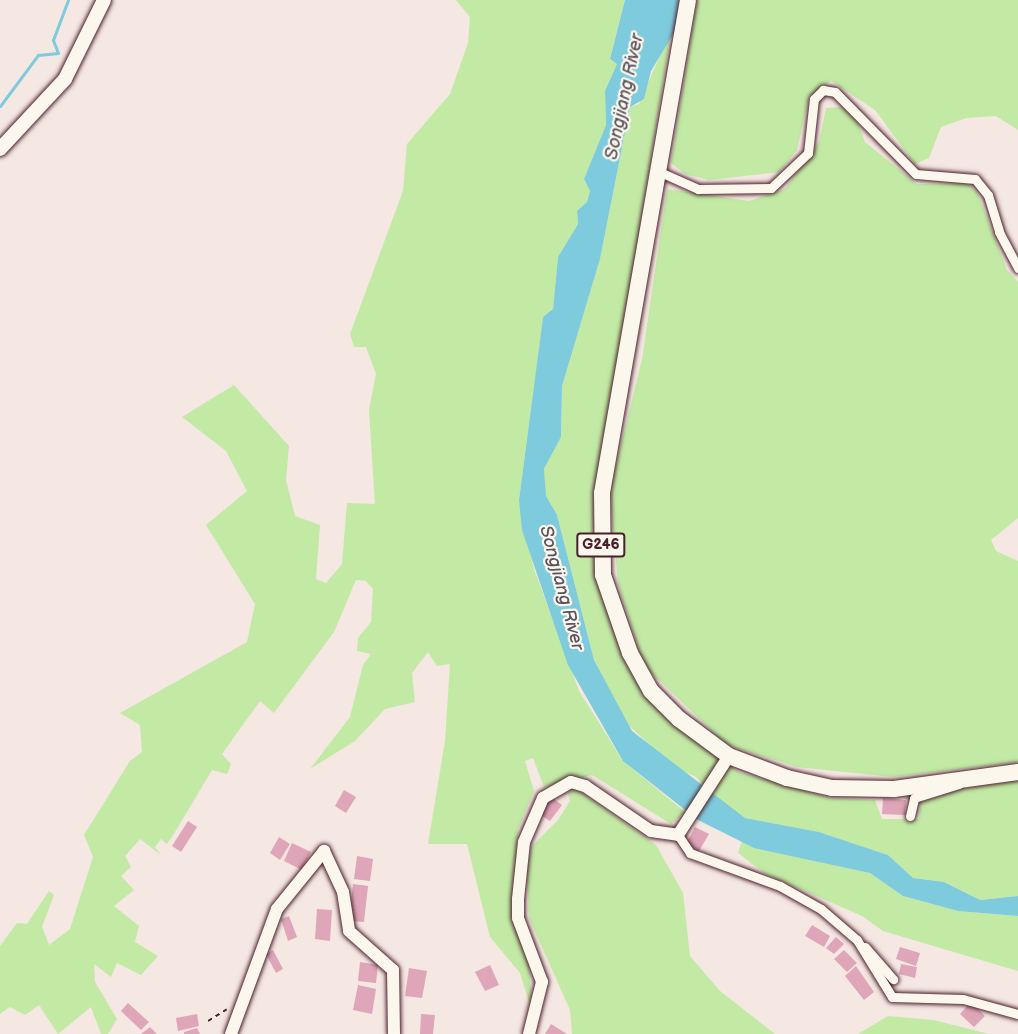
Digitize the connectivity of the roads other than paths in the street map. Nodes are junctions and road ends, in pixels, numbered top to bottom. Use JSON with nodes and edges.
{"nodes":[{"id":1,"x":104,"y":0,"type":"edge"},
{"id":2,"x":688,"y":0,"type":"edge"},
{"id":3,"x":0,"y":149,"type":"edge"},
{"id":4,"x":660,"y":172,"type":"junction"},
{"id":5,"x":1018,"y":268,"type":"edge"},
{"id":6,"x":729,"y":756,"type":"junction"},
{"id":7,"x":1018,"y":772,"type":"edge"},
{"id":8,"x":963,"y":780,"type":"junction"},
{"id":9,"x":910,"y":816,"type":"dead end"},
{"id":10,"x":678,"y":835,"type":"junction"},
{"id":11,"x":859,"y":942,"type":"junction"},
{"id":12,"x":893,"y":979,"type":"dead end"},
{"id":13,"x":1018,"y":1014,"type":"edge"},
{"id":14,"x":231,"y":1034,"type":"edge"},
{"id":15,"x":394,"y":1034,"type":"edge"},
{"id":16,"x":530,"y":1034,"type":"edge"}],
"edges":[{"from":1,"to":3,"type":"main road"},
{"from":2,"to":4,"type":"highway","number":"G246"},
{"from":4,"to":5,"type":"street"},
{"from":4,"to":6,"type":"highway","number":"G246"},
{"from":6,"to":8,"type":"highway","number":"G246"},
{"from":6,"to":10,"type":"street"},
{"from":7,"to":8,"type":"highway","number":"G246"},
{"from":8,"to":9,"type":"street"},
{"from":10,"to":11,"type":"street"},
{"from":10,"to":16,"type":"street"},
{"from":11,"to":12,"type":"street"},
{"from":11,"to":13,"type":"street"},
{"from":14,"to":15,"type":"street"}]}
